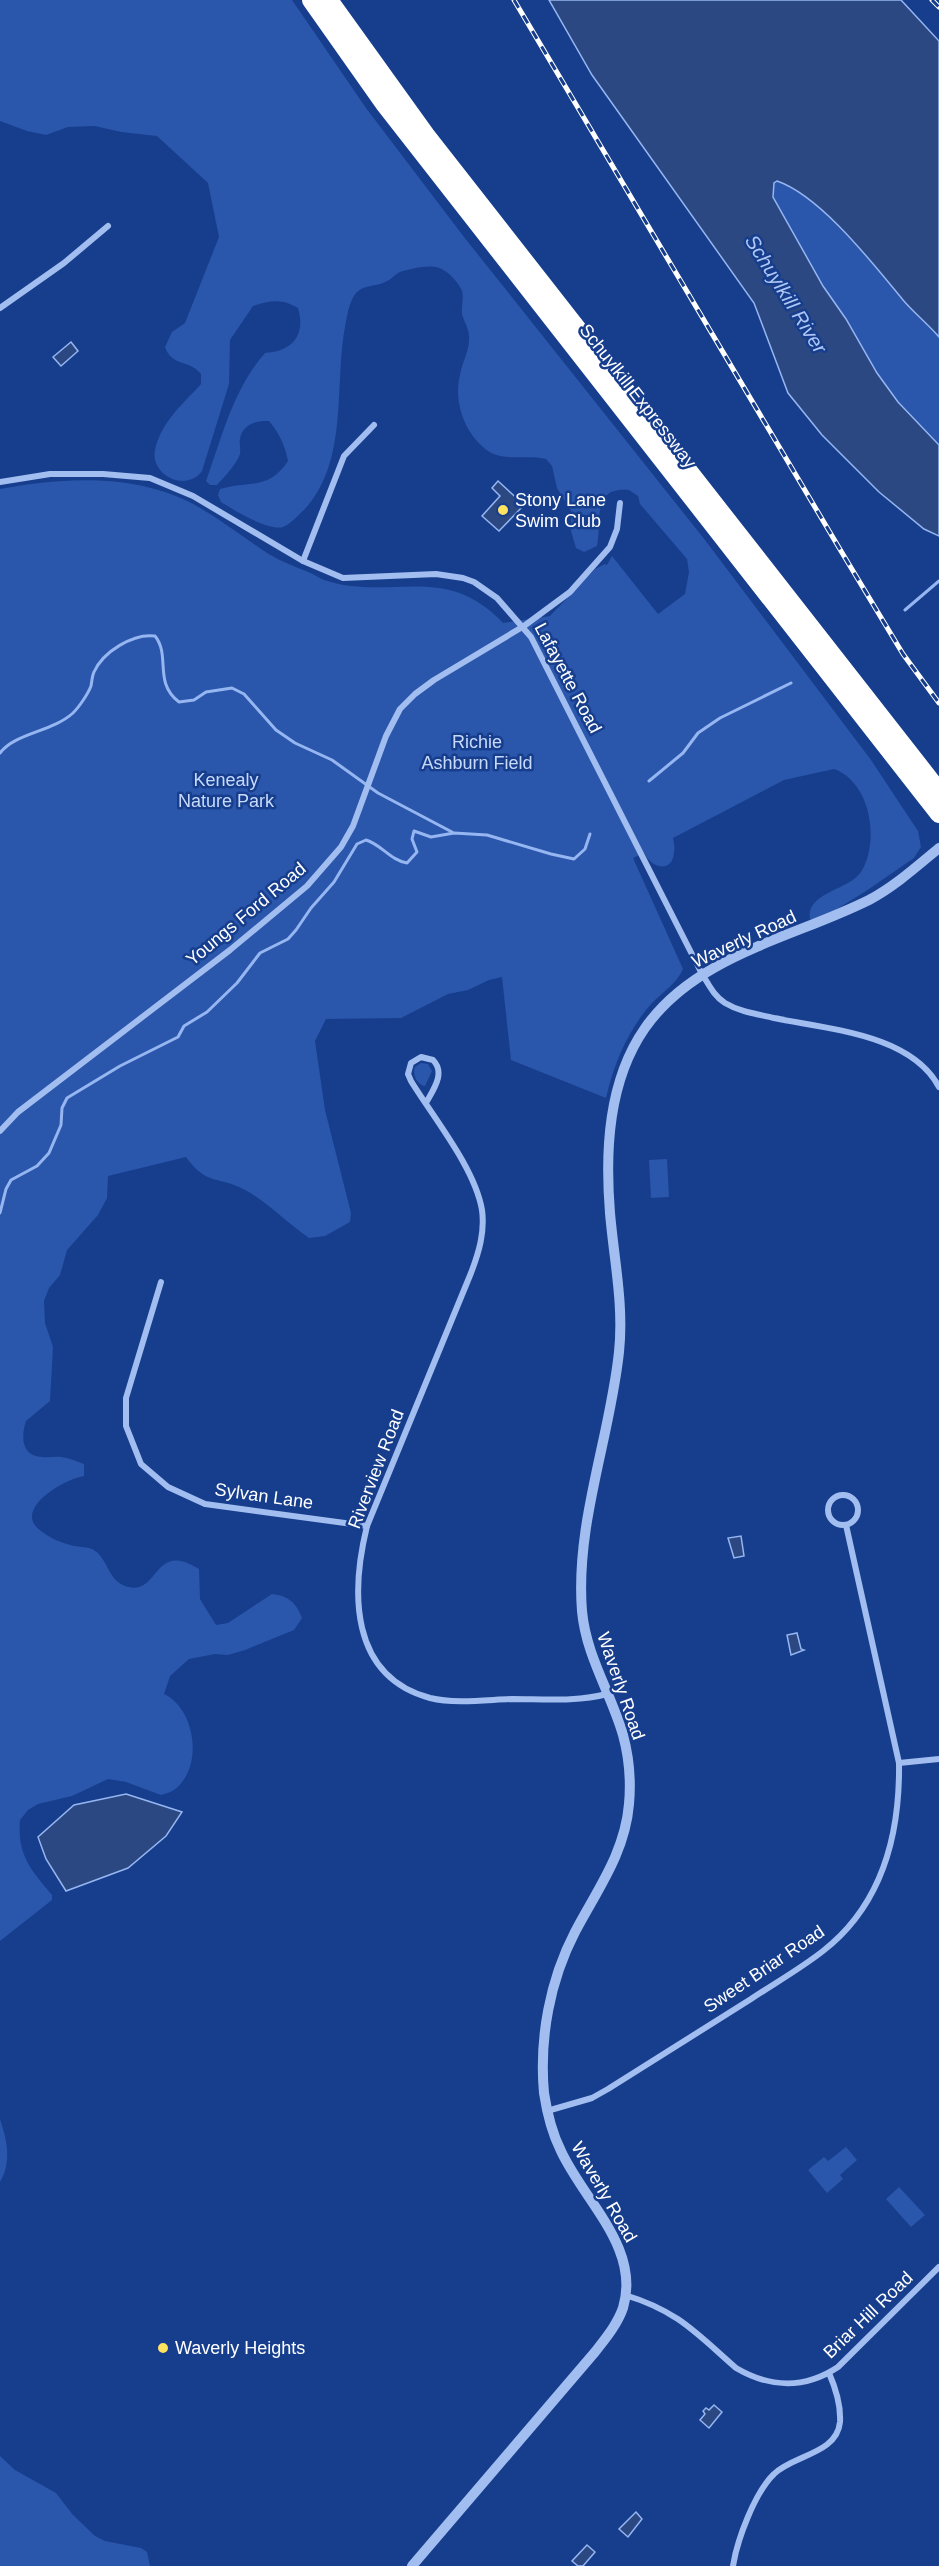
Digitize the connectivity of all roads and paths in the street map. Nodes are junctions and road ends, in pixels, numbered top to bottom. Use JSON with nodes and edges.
{"nodes":[{"id":1,"x":311,"y":0,"type":"edge"},
{"id":2,"x":328,"y":0,"type":"edge"},
{"id":3,"x":108,"y":226,"type":"dead end"},
{"id":4,"x":0,"y":308,"type":"edge"},
{"id":5,"x":374,"y":425,"type":"dead end"},
{"id":6,"x":0,"y":482,"type":"edge"},
{"id":7,"x":620,"y":503,"type":"dead end"},
{"id":8,"x":303,"y":561,"type":"junction"},
{"id":9,"x":788,"y":611,"type":"junction"},
{"id":10,"x":524,"y":626,"type":"junction"},
{"id":11,"x":848,"y":686,"type":"junction"},
{"id":12,"x":939,"y":791,"type":"edge"},
{"id":13,"x":938,"y":813,"type":"edge"},
{"id":14,"x":939,"y":848,"type":"edge"},
{"id":15,"x":702,"y":974,"type":"junction"},
{"id":16,"x":939,"y":1087,"type":"edge"},
{"id":17,"x":426,"y":1103,"type":"junction"},
{"id":18,"x":0,"y":1131,"type":"edge"},
{"id":19,"x":161,"y":1282,"type":"dead end"},
{"id":20,"x":846,"y":1525,"type":"junction"},
{"id":21,"x":367,"y":1526,"type":"junction"},
{"id":22,"x":607,"y":1694,"type":"junction"},
{"id":23,"x":939,"y":1759,"type":"edge"},
{"id":24,"x":899,"y":1763,"type":"junction"},
{"id":25,"x":547,"y":2111,"type":"junction"},
{"id":26,"x":939,"y":2267,"type":"edge"},
{"id":27,"x":626,"y":2295,"type":"junction"},
{"id":28,"x":829,"y":2373,"type":"junction"},
{"id":29,"x":412,"y":2566,"type":"edge"},
{"id":30,"x":733,"y":2566,"type":"edge"}],
"edges":[{"from":1,"to":9,"type":"highway","name":"Schuylkill Expressway"},
{"from":2,"to":9,"type":"highway","name":"Schuylkill Expressway"},
{"from":3,"to":4,"type":"street"},
{"from":5,"to":8,"type":"street"},
{"from":6,"to":8,"type":"street","name":"Lafayette Road"},
{"from":7,"to":10,"type":"street","name":"Youngs Ford Road"},
{"from":8,"to":10,"type":"street","name":"Lafayette Road"},
{"from":9,"to":11,"type":"highway","name":"Schuylkill Expressway"},
{"from":10,"to":15,"type":"street","name":"Lafayette Road"},
{"from":10,"to":18,"type":"street","name":"Youngs Ford Road"},
{"from":11,"to":12,"type":"highway","name":"Schuylkill Expressway"},
{"from":11,"to":13,"type":"highway","name":"Schuylkill Expressway"},
{"from":14,"to":15,"type":"street","name":"Waverly Road"},
{"from":15,"to":16,"type":"street","name":"Lafayette Road"},
{"from":15,"to":22,"type":"street","name":"Waverly Road"},
{"from":17,"to":17,"type":"street","name":"Riverview Road"},
{"from":17,"to":21,"type":"street","name":"Riverview Road"},
{"from":19,"to":21,"type":"street","name":"Sylvan Lane"},
{"from":20,"to":20,"type":"street"},
{"from":20,"to":24,"type":"street","name":"Sweet Briar Road"},
{"from":21,"to":22,"type":"street","name":"Riverview Road"},
{"from":22,"to":25,"type":"street","name":"Waverly Road"},
{"from":23,"to":24,"type":"street"},
{"from":24,"to":25,"type":"street","name":"Sweet Briar Road"},
{"from":25,"to":27,"type":"street","name":"Waverly Road"},
{"from":26,"to":28,"type":"street","name":"Briar Hill Road"},
{"from":27,"to":28,"type":"street","name":"Briar Hill Road"},
{"from":27,"to":29,"type":"street","name":"Waverly Road"},
{"from":28,"to":30,"type":"street"}]}
